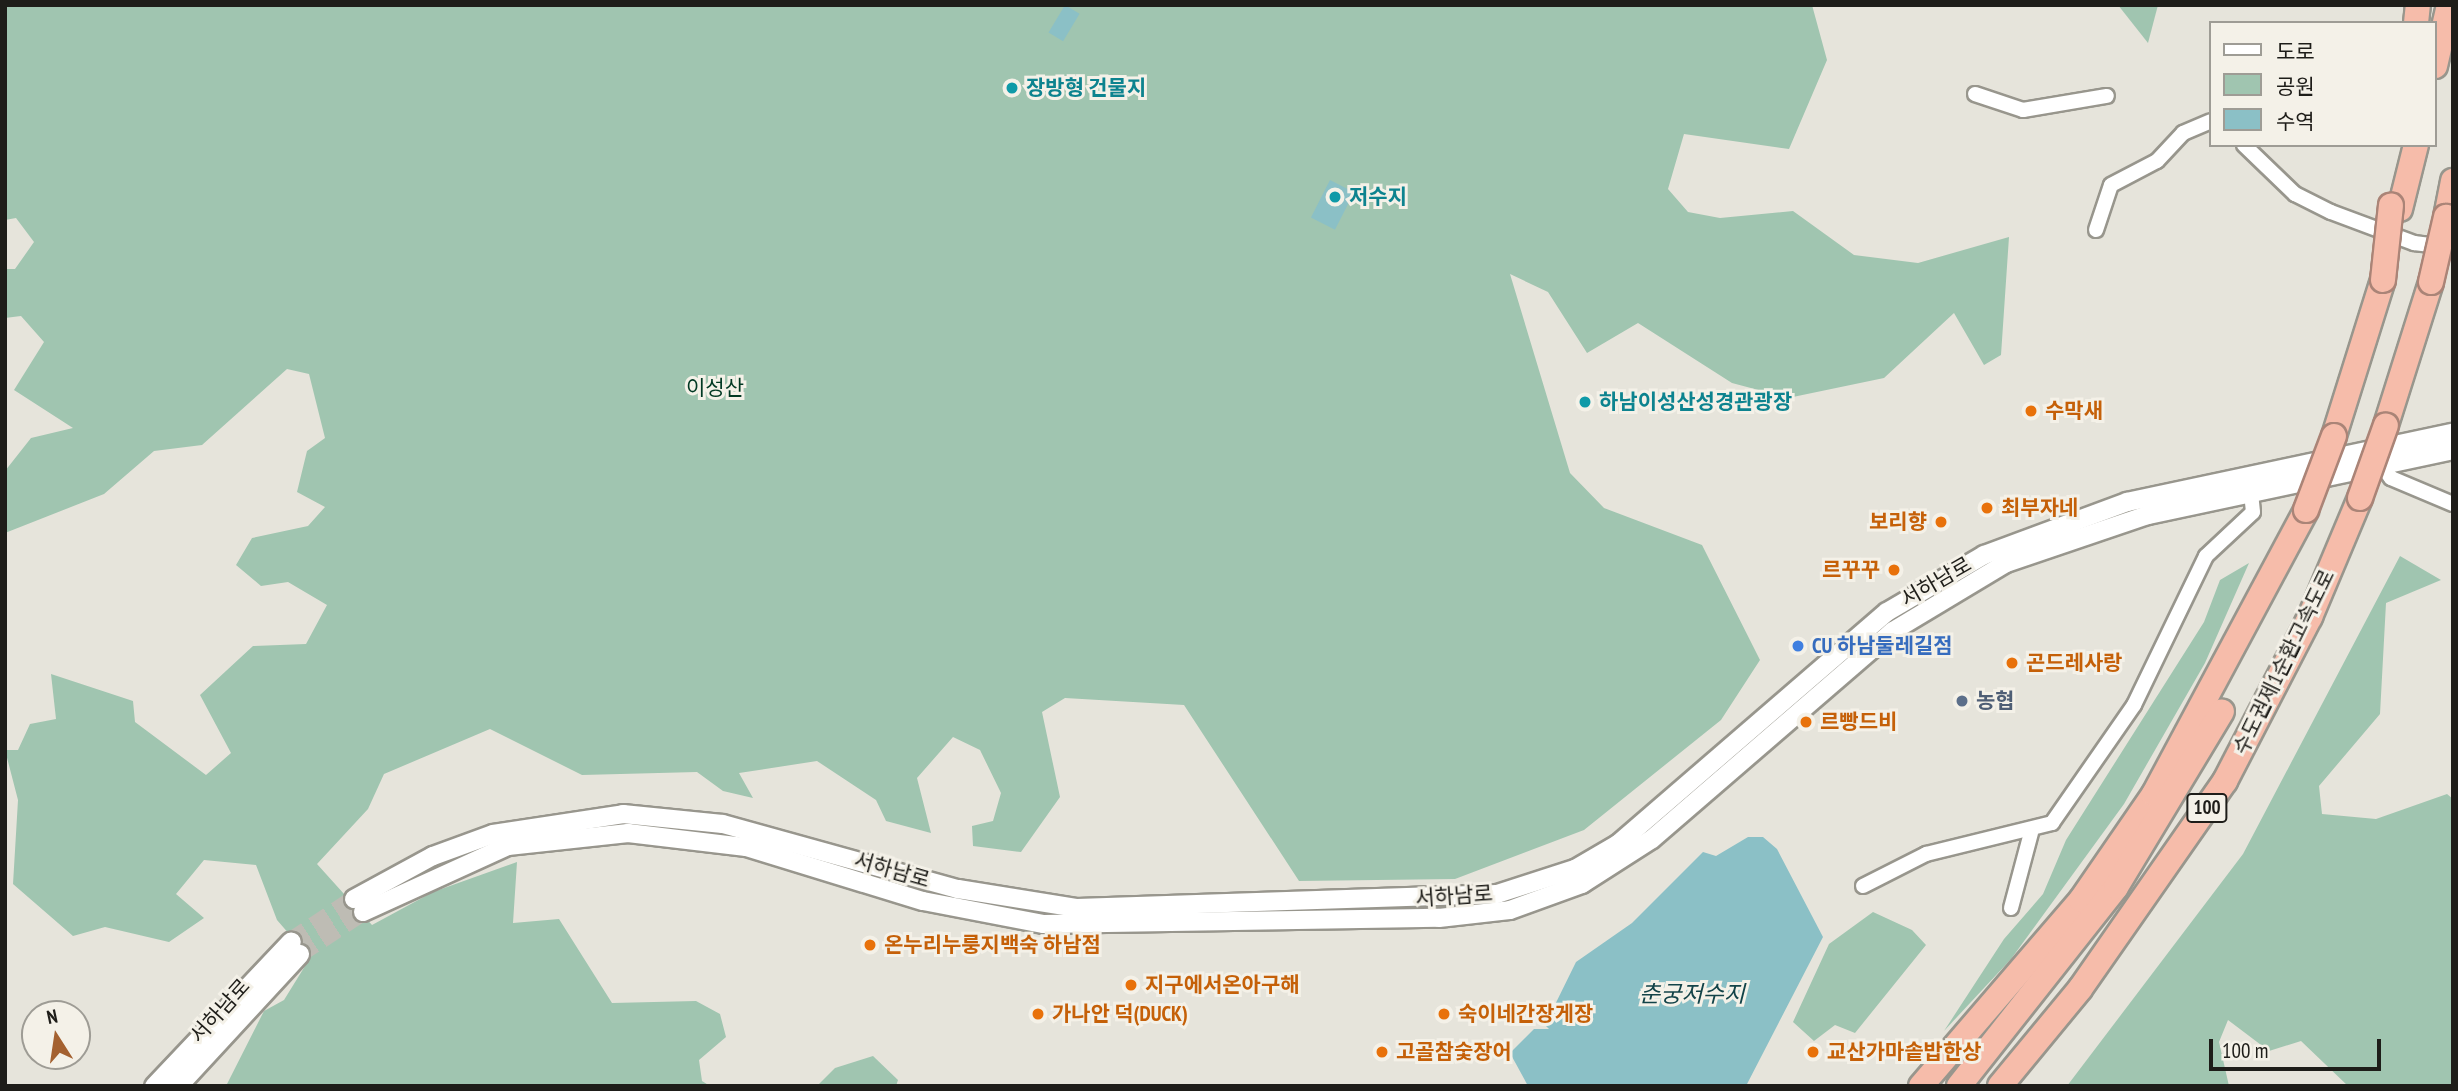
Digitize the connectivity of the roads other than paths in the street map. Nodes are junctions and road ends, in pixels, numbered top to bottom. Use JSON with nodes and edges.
{"nodes":[{"id":1,"x":2449,"y":5,"type":"edge"},
{"id":2,"x":2437,"y":57,"type":"edge"},
{"id":3,"x":1975,"y":94,"type":"dead end"},
{"id":4,"x":2107,"y":96,"type":"dead end"},
{"id":5,"x":2210,"y":121,"type":"edge"},
{"id":6,"x":2246,"y":147,"type":"edge"},
{"id":7,"x":2399,"y":147,"type":"edge"},
{"id":8,"x":2415,"y":147,"type":"edge"},
{"id":9,"x":2453,"y":181,"type":"edge"},
{"id":10,"x":2396,"y":207,"type":"junction"},
{"id":11,"x":2096,"y":230,"type":"dead end"},
{"id":12,"x":2453,"y":248,"type":"edge"},
{"id":13,"x":2453,"y":433,"type":"edge"},
{"id":14,"x":2453,"y":450,"type":"edge"},
{"id":15,"x":2382,"y":466,"type":"junction"},
{"id":16,"x":2251,"y":494,"type":"junction"},
{"id":17,"x":2453,"y":504,"type":"edge"},
{"id":18,"x":2306,"y":510,"type":"junction"},
{"id":19,"x":2031,"y":833,"type":"junction"},
{"id":20,"x":1863,"y":886,"type":"dead end"},
{"id":21,"x":2011,"y":908,"type":"dead end"},
{"id":22,"x":154,"y":1086,"type":"edge"},
{"id":23,"x":177,"y":1086,"type":"edge"},
{"id":24,"x":1921,"y":1086,"type":"edge"},
{"id":25,"x":1959,"y":1086,"type":"edge"},
{"id":26,"x":2000,"y":1086,"type":"edge"}],
"edges":[{"from":1,"to":2,"type":"highway"},
{"from":3,"to":4,"type":"street"},
{"from":5,"to":11,"type":"street"},
{"from":6,"to":12,"type":"street"},
{"from":7,"to":10,"type":"highway"},
{"from":8,"to":10,"type":"highway","name":"수도권제1순환고속도로","number":"100"},
{"from":9,"to":26,"type":"highway","name":"수도권제1순환고속도로","number":"100","bridge":true},
{"from":10,"to":18,"type":"highway","name":"수도권제1순환고속도로","number":"100","bridge":true},
{"from":13,"to":16,"type":"street","name":"서하남로"},
{"from":14,"to":15,"type":"street","name":"서하남로"},
{"from":15,"to":16,"type":"street","name":"서하남로"},
{"from":15,"to":17,"type":"street"},
{"from":16,"to":19,"type":"street"},
{"from":18,"to":24,"type":"highway","name":"수도권제1순환고속도로","number":"100"},
{"from":18,"to":25,"type":"highway","name":"수도권제1순환고속도로","number":"100"},
{"from":19,"to":20,"type":"street"},
{"from":19,"to":21,"type":"street"},
{"from":22,"to":23,"type":"main road","name":"서하남로"}]}
